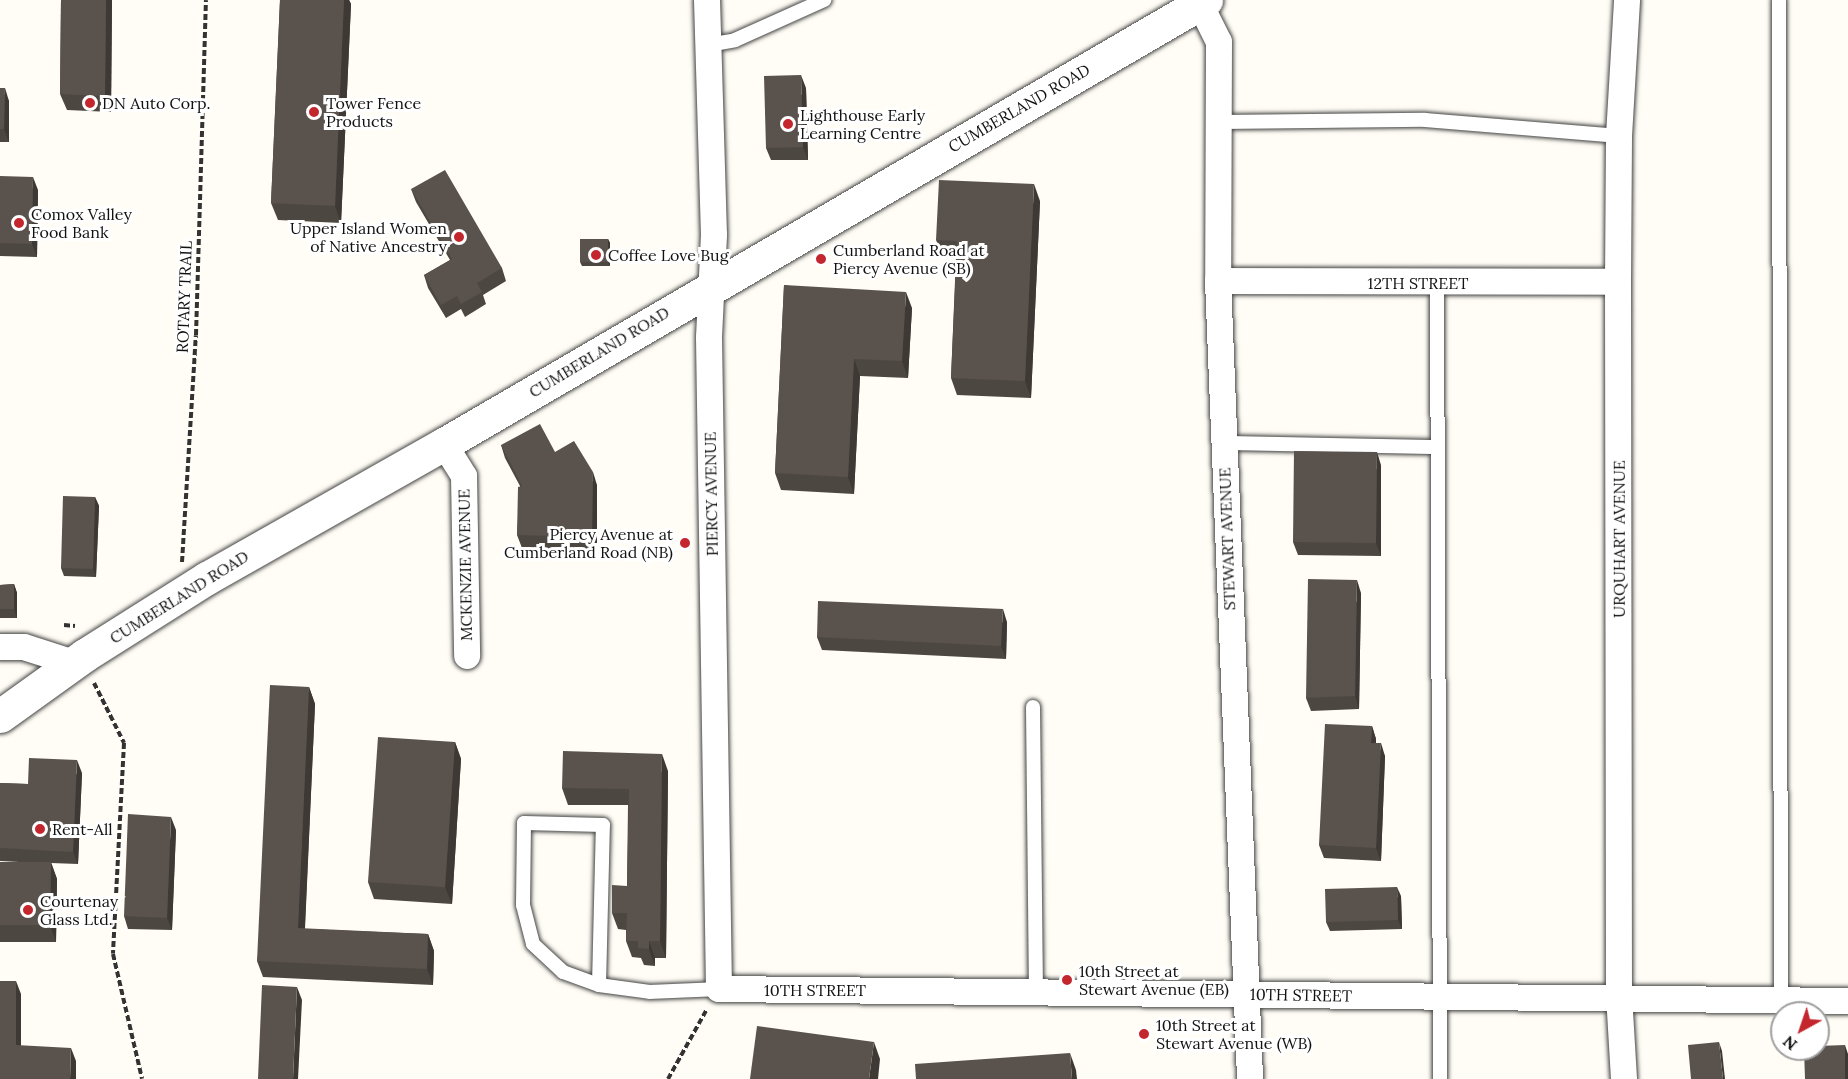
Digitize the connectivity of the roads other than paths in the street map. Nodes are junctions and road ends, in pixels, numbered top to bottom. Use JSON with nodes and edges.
{"nodes":[{"id":1,"x":707,"y":0,"type":"edge"},
{"id":2,"x":825,"y":0,"type":"edge"},
{"id":3,"x":1628,"y":0,"type":"edge"},
{"id":4,"x":1779,"y":0,"type":"edge"},
{"id":5,"x":1203,"y":2,"type":"edge"},
{"id":6,"x":708,"y":45,"type":"junction"},
{"id":7,"x":1221,"y":122,"type":"junction"},
{"id":8,"x":1619,"y":136,"type":"junction"},
{"id":9,"x":1218,"y":281,"type":"junction"},
{"id":10,"x":1618,"y":282,"type":"junction"},
{"id":11,"x":1437,"y":284,"type":"junction"},
{"id":12,"x":710,"y":287,"type":"junction"},
{"id":13,"x":1223,"y":443,"type":"junction"},
{"id":14,"x":444,"y":444,"type":"junction"},
{"id":15,"x":1437,"y":447,"type":"junction"},
{"id":16,"x":0,"y":647,"type":"edge"},
{"id":17,"x":466,"y":656,"type":"dead end"},
{"id":18,"x":83,"y":671,"type":"junction"},
{"id":19,"x":1033,"y":707,"type":"dead end"},
{"id":20,"x":0,"y":716,"type":"edge"},
{"id":21,"x":599,"y":986,"type":"junction"},
{"id":22,"x":719,"y":989,"type":"junction"},
{"id":23,"x":1036,"y":992,"type":"junction"},
{"id":24,"x":1246,"y":994,"type":"junction"},
{"id":25,"x":1619,"y":996,"type":"junction"},
{"id":26,"x":1437,"y":998,"type":"junction"},
{"id":27,"x":1848,"y":1000,"type":"edge"},
{"id":28,"x":1781,"y":1001,"type":"junction"},
{"id":29,"x":1250,"y":1079,"type":"edge"},
{"id":30,"x":1440,"y":1079,"type":"edge"},
{"id":31,"x":1624,"y":1079,"type":"edge"}],
"edges":[{"from":1,"to":6,"type":"street","name":"PIERCY AVENUE"},
{"from":2,"to":6,"type":"lane"},
{"from":3,"to":8,"type":"street","name":"URQUHART AVENUE"},
{"from":4,"to":28,"type":"lane"},
{"from":5,"to":7,"type":"street","name":"STEWART AVENUE"},
{"from":5,"to":12,"type":"street","name":"CUMBERLAND ROAD"},
{"from":6,"to":12,"type":"street","name":"PIERCY AVENUE"},
{"from":7,"to":8,"type":"lane"},
{"from":7,"to":9,"type":"street","name":"STEWART AVENUE"},
{"from":8,"to":10,"type":"street","name":"URQUHART AVENUE"},
{"from":9,"to":11,"type":"street","name":"12TH STREET"},
{"from":9,"to":13,"type":"street","name":"STEWART AVENUE"},
{"from":10,"to":11,"type":"street","name":"12TH STREET"},
{"from":10,"to":25,"type":"street","name":"URQUHART AVENUE"},
{"from":11,"to":15,"type":"lane"},
{"from":12,"to":14,"type":"street","name":"CUMBERLAND ROAD"},
{"from":12,"to":22,"type":"street","name":"PIERCY AVENUE"},
{"from":13,"to":15,"type":"lane"},
{"from":13,"to":24,"type":"street","name":"STEWART AVENUE"},
{"from":14,"to":17,"type":"street","name":"MCKENZIE AVENUE"},
{"from":14,"to":18,"type":"street","name":"CUMBERLAND ROAD"},
{"from":15,"to":26,"type":"lane"},
{"from":16,"to":18,"type":"street"},
{"from":18,"to":20,"type":"street","name":"CUMBERLAND ROAD"},
{"from":19,"to":23,"type":"lane"},
{"from":21,"to":21,"type":"lane"},
{"from":21,"to":22,"type":"lane"},
{"from":22,"to":23,"type":"street","name":"10TH STREET"},
{"from":23,"to":24,"type":"street","name":"10TH STREET"},
{"from":24,"to":26,"type":"street","name":"10TH STREET"},
{"from":24,"to":29,"type":"street","name":"STEWART AVENUE"},
{"from":25,"to":26,"type":"street","name":"10TH STREET"},
{"from":25,"to":28,"type":"street","name":"10TH STREET"},
{"from":25,"to":31,"type":"street","name":"URQUHART AVENUE"},
{"from":26,"to":30,"type":"lane"},
{"from":27,"to":28,"type":"street","name":"10TH STREET"}]}
